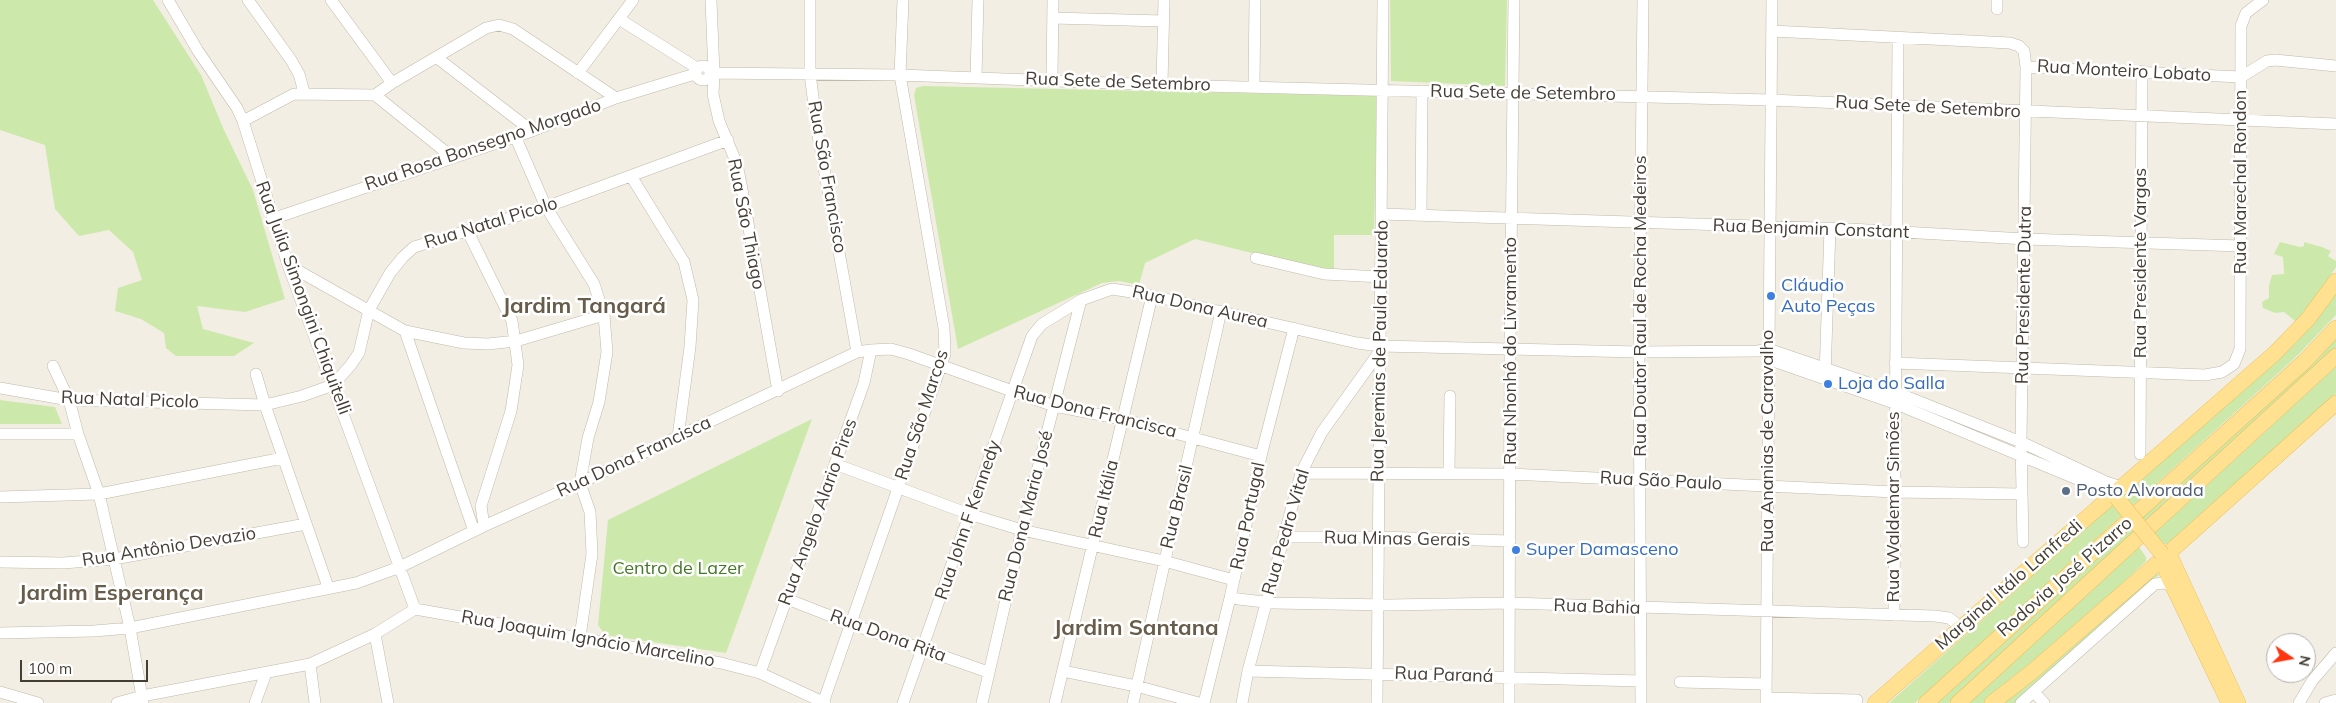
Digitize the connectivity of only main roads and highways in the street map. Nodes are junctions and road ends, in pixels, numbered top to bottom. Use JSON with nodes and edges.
{"nodes":[{"id":1,"x":2336,"y":281,"type":"edge"},
{"id":2,"x":2336,"y":328,"type":"edge"},
{"id":3,"x":2336,"y":356,"type":"edge"},
{"id":4,"x":2335,"y":404,"type":"edge"},
{"id":5,"x":2111,"y":491,"type":"junction"},
{"id":6,"x":2163,"y":556,"type":"junction"},
{"id":7,"x":2197,"y":626,"type":"junction"},
{"id":8,"x":2218,"y":668,"type":"junction"},
{"id":9,"x":1875,"y":703,"type":"edge"},
{"id":10,"x":1926,"y":703,"type":"edge"},
{"id":11,"x":1958,"y":703,"type":"edge"},
{"id":12,"x":1992,"y":703,"type":"edge"},
{"id":13,"x":2230,"y":703,"type":"edge"},
{"id":14,"x":2238,"y":703,"type":"edge"}],
"edges":[{"from":1,"to":5,"type":"main road","name":"Marginal Itálo Lanfredi"},
{"from":2,"to":10,"type":"main road","name":"Rodovia José Pizarro"},
{"from":3,"to":11,"type":"main road","name":"Rodovia José Pizarro"},
{"from":4,"to":6,"type":"main road"},
{"from":5,"to":6,"type":"main road","bridge":true},
{"from":5,"to":9,"type":"main road","name":"Marginal Itálo Lanfredi"},
{"from":6,"to":7,"type":"main road"},
{"from":6,"to":7,"type":"main road"},
{"from":6,"to":12,"type":"main road"},
{"from":7,"to":8,"type":"main road"},
{"from":8,"to":13,"type":"main road"},
{"from":8,"to":14,"type":"main road"}]}
